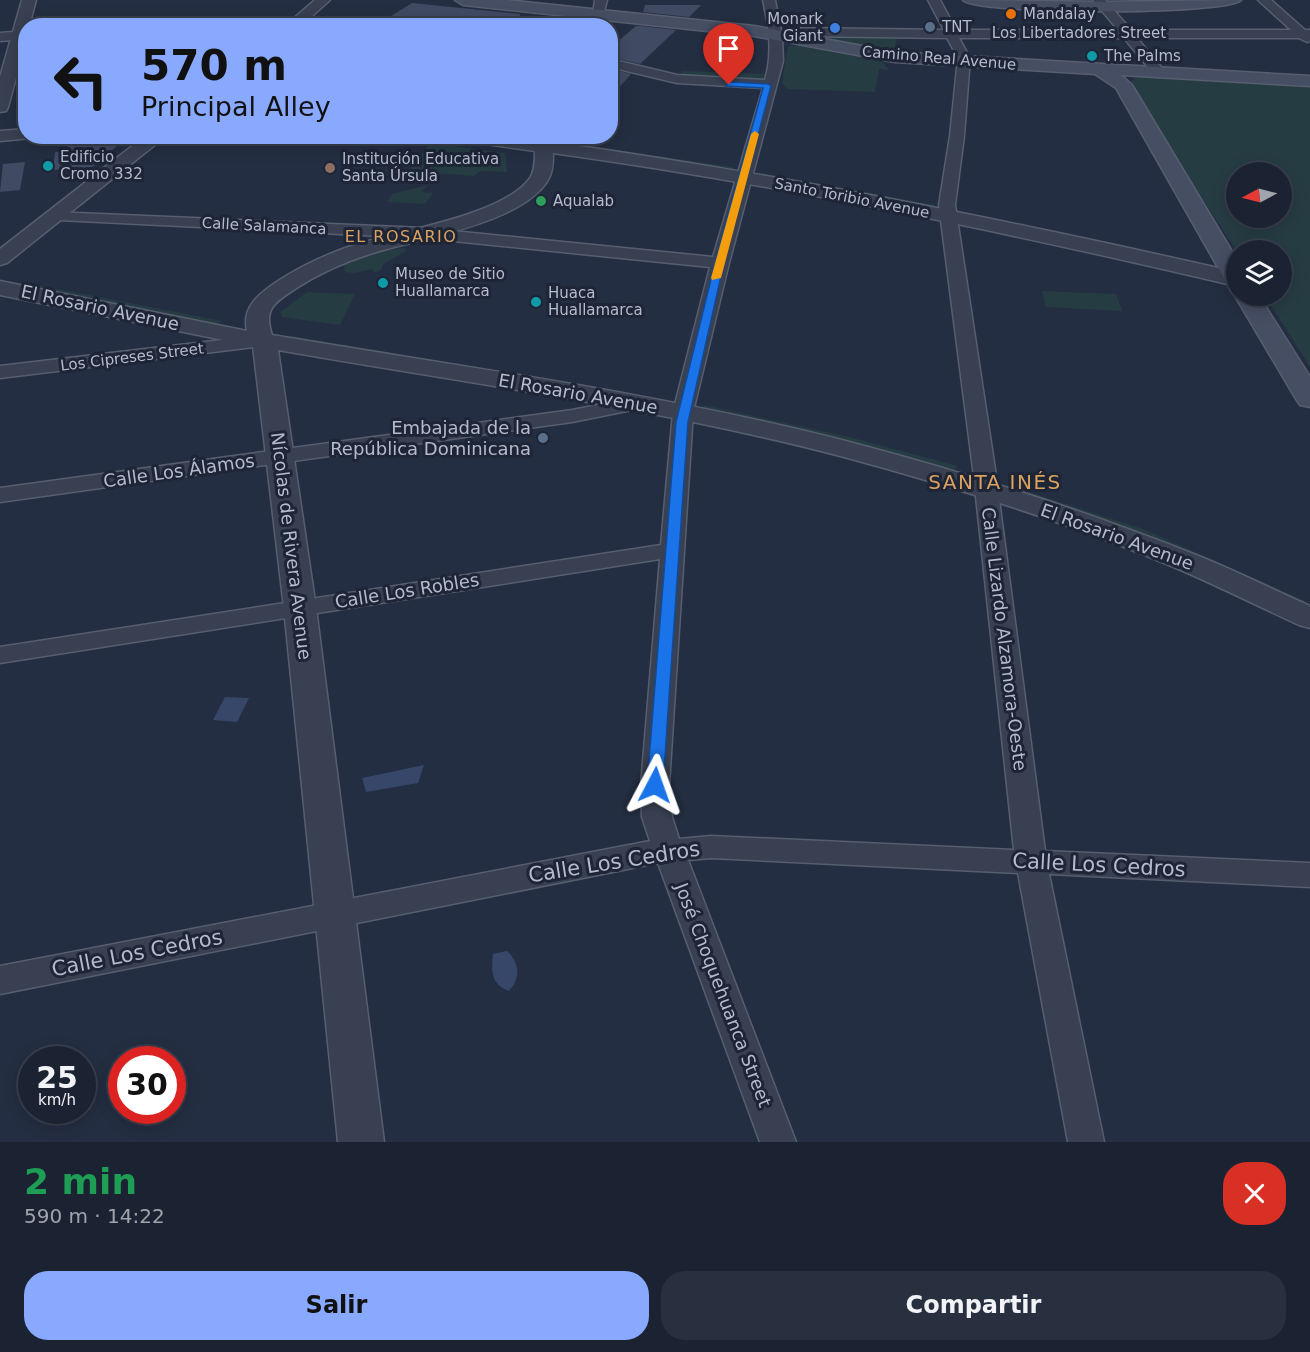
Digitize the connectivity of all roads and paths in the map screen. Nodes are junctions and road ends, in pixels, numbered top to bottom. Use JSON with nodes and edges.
{"nodes":[{"id":1,"x":29,"y":0,"type":"edge"},
{"id":2,"x":323,"y":0,"type":"edge"},
{"id":3,"x":464,"y":0,"type":"edge"},
{"id":4,"x":769,"y":0,"type":"edge"},
{"id":5,"x":934,"y":0,"type":"edge"},
{"id":6,"x":971,"y":0,"type":"edge"},
{"id":7,"x":1233,"y":0,"type":"edge"},
{"id":8,"x":1264,"y":0,"type":"edge"},
{"id":9,"x":1013,"y":2,"type":"edge"},
{"id":10,"x":1188,"y":2,"type":"edge"},
{"id":11,"x":1101,"y":3,"type":"edge"},
{"id":12,"x":600,"y":7,"type":"edge"},
{"id":13,"x":25,"y":18,"type":"edge"},
{"id":14,"x":302,"y":18,"type":"edge"},
{"id":15,"x":952,"y":33,"type":"junction"},
{"id":16,"x":1128,"y":33,"type":"junction"},
{"id":17,"x":18,"y":35,"type":"edge"},
{"id":18,"x":776,"y":35,"type":"junction"},
{"id":19,"x":1307,"y":36,"type":"edge"},
{"id":20,"x":0,"y":37,"type":"edge"},
{"id":21,"x":18,"y":45,"type":"edge"},
{"id":22,"x":964,"y":63,"type":"junction"},
{"id":23,"x":618,"y":66,"type":"edge"},
{"id":24,"x":1101,"y":69,"type":"junction"},
{"id":25,"x":1152,"y":73,"type":"junction"},
{"id":26,"x":618,"y":77,"type":"edge"},
{"id":27,"x":654,"y":78,"type":"junction"},
{"id":28,"x":4,"y":80,"type":"edge"},
{"id":29,"x":1310,"y":81,"type":"edge"},
{"id":30,"x":768,"y":85,"type":"junction"},
{"id":31,"x":1123,"y":85,"type":"junction"},
{"id":32,"x":0,"y":107,"type":"edge"},
{"id":33,"x":18,"y":135,"type":"edge"},
{"id":34,"x":0,"y":136,"type":"edge"},
{"id":35,"x":147,"y":144,"type":"edge"},
{"id":36,"x":545,"y":144,"type":"edge"},
{"id":37,"x":570,"y":144,"type":"edge"},
{"id":38,"x":745,"y":172,"type":"junction"},
{"id":39,"x":948,"y":211,"type":"junction"},
{"id":40,"x":59,"y":215,"type":"junction"},
{"id":41,"x":423,"y":234,"type":"junction"},
{"id":42,"x":359,"y":239,"type":"junction"},
{"id":43,"x":0,"y":259,"type":"edge"},
{"id":44,"x":1226,"y":261,"type":"edge"},
{"id":45,"x":720,"y":263,"type":"junction"},
{"id":46,"x":1226,"y":271,"type":"edge"},
{"id":47,"x":0,"y":275,"type":"edge"},
{"id":48,"x":0,"y":288,"type":"edge"},
{"id":49,"x":1253,"y":306,"type":"edge"},
{"id":50,"x":261,"y":332,"type":"junction"},
{"id":51,"x":0,"y":372,"type":"edge"},
{"id":52,"x":591,"y":396,"type":"junction"},
{"id":53,"x":1310,"y":399,"type":"edge"},
{"id":54,"x":635,"y":404,"type":"junction"},
{"id":55,"x":685,"y":405,"type":"junction"},
{"id":56,"x":572,"y":416,"type":"junction"},
{"id":57,"x":280,"y":457,"type":"junction"},
{"id":58,"x":985,"y":479,"type":"junction"},
{"id":59,"x":0,"y":495,"type":"edge"},
{"id":60,"x":672,"y":550,"type":"junction"},
{"id":61,"x":1310,"y":596,"type":"edge"},
{"id":62,"x":300,"y":608,"type":"junction"},
{"id":63,"x":1310,"y":618,"type":"edge"},
{"id":64,"x":0,"y":655,"type":"edge"},
{"id":65,"x":669,"y":851,"type":"junction"},
{"id":66,"x":1031,"y":862,"type":"junction"},
{"id":67,"x":1310,"y":874,"type":"edge"},
{"id":68,"x":335,"y":914,"type":"junction"},
{"id":69,"x":0,"y":980,"type":"edge"},
{"id":70,"x":361,"y":1142,"type":"edge"},
{"id":71,"x":778,"y":1142,"type":"edge"},
{"id":72,"x":1086,"y":1142,"type":"edge"}],
"edges":[{"from":1,"to":13,"type":"street"},
{"from":2,"to":14,"type":"street"},
{"from":3,"to":12,"type":"main road","name":"Camino Real Avenue"},
{"from":4,"to":18,"type":"street","name":"José Choquehuanca Street"},
{"from":5,"to":15,"type":"street"},
{"from":6,"to":9,"type":"main road"},
{"from":7,"to":10,"type":"main road"},
{"from":8,"to":19,"type":"street"},
{"from":9,"to":11,"type":"main road"},
{"from":10,"to":11,"type":"main road"},
{"from":11,"to":16,"type":"street"},
{"from":12,"to":18,"type":"main road","name":"Camino Real Avenue"},
{"from":15,"to":16,"type":"street","name":"Los Libertadores Street"},
{"from":15,"to":18,"type":"street","name":"Los Libertadores Street"},
{"from":15,"to":22,"type":"street"},
{"from":16,"to":19,"type":"street","name":"Los Libertadores Street"},
{"from":16,"to":25,"type":"street"},
{"from":17,"to":20,"type":"street"},
{"from":18,"to":22,"type":"main road","name":"Camino Real Avenue"},
{"from":18,"to":30,"type":"street","name":"José Choquehuanca Street"},
{"from":21,"to":28,"type":"street"},
{"from":22,"to":24,"type":"main road","name":"Camino Real Avenue"},
{"from":22,"to":39,"type":"street","name":"Calle Lizardo Alzamora-Oeste"},
{"from":23,"to":27,"type":"street"},
{"from":24,"to":25,"type":"main road","name":"Camino Real Avenue"},
{"from":24,"to":31,"type":"main road"},
{"from":25,"to":29,"type":"main road","name":"Camino Real Avenue"},
{"from":25,"to":31,"type":"main road"},
{"from":26,"to":27,"type":"street"},
{"from":27,"to":30,"type":"street"},
{"from":28,"to":32,"type":"street"},
{"from":30,"to":38,"type":"street","name":"José Choquehuanca Street"},
{"from":31,"to":44,"type":"main road"},
{"from":33,"to":34,"type":"street"},
{"from":35,"to":40,"type":"street"},
{"from":36,"to":41,"type":"street"},
{"from":37,"to":38,"type":"street","name":"Santo Toribio Avenue"},
{"from":38,"to":39,"type":"street","name":"Santo Toribio Avenue"},
{"from":38,"to":45,"type":"street","name":"José Choquehuanca Street"},
{"from":39,"to":46,"type":"street","name":"Santo Toribio Avenue"},
{"from":39,"to":58,"type":"street","name":"Calle Lizardo Alzamora-Oeste"},
{"from":40,"to":42,"type":"street","name":"Calle Salamanca"},
{"from":40,"to":43,"type":"street"},
{"from":41,"to":42,"type":"street"},
{"from":41,"to":45,"type":"street"},
{"from":42,"to":50,"type":"street"},
{"from":45,"to":55,"type":"street","name":"José Choquehuanca Street"},
{"from":47,"to":50,"type":"street","name":"El Rosario Avenue"},
{"from":48,"to":50,"type":"street","name":"El Rosario Avenue"},
{"from":49,"to":53,"type":"main road"},
{"from":50,"to":51,"type":"street","name":"Los Cipreses Street"},
{"from":50,"to":52,"type":"street","name":"El Rosario Avenue"},
{"from":50,"to":55,"type":"street","name":"El Rosario Avenue"},
{"from":50,"to":57,"type":"street","name":"Nícolas de Rivera Avenue"},
{"from":52,"to":54,"type":"street","name":"El Rosario Avenue"},
{"from":52,"to":56,"type":"street"},
{"from":54,"to":55,"type":"street","name":"El Rosario Avenue"},
{"from":54,"to":56,"type":"street","name":"Calle Los Álamos"},
{"from":55,"to":58,"type":"street","name":"El Rosario Avenue"},
{"from":55,"to":60,"type":"street","name":"José Choquehuanca Street"},
{"from":56,"to":57,"type":"street","name":"Calle Los Álamos"},
{"from":57,"to":59,"type":"street","name":"Calle Los Álamos"},
{"from":57,"to":62,"type":"street","name":"Nícolas de Rivera Avenue"},
{"from":58,"to":61,"type":"street","name":"El Rosario Avenue"},
{"from":58,"to":63,"type":"street","name":"El Rosario Avenue"},
{"from":58,"to":66,"type":"street","name":"Calle Lizardo Alzamora-Oeste"},
{"from":60,"to":62,"type":"street","name":"Calle Los Robles"},
{"from":60,"to":65,"type":"street","name":"José Choquehuanca Street"},
{"from":62,"to":64,"type":"street","name":"Calle Los Robles"},
{"from":62,"to":68,"type":"street","name":"Nícolas de Rivera Avenue"},
{"from":65,"to":66,"type":"street","name":"Calle Los Cedros"},
{"from":65,"to":68,"type":"street","name":"Calle Los Cedros"},
{"from":65,"to":71,"type":"street","name":"José Choquehuanca Street"},
{"from":66,"to":67,"type":"street","name":"Calle Los Cedros"},
{"from":66,"to":72,"type":"street","name":"Calle Lizardo Alzamora-Oeste"},
{"from":68,"to":69,"type":"street","name":"Calle Los Cedros"},
{"from":68,"to":70,"type":"street","name":"Nícolas de Rivera Avenue"}]}
